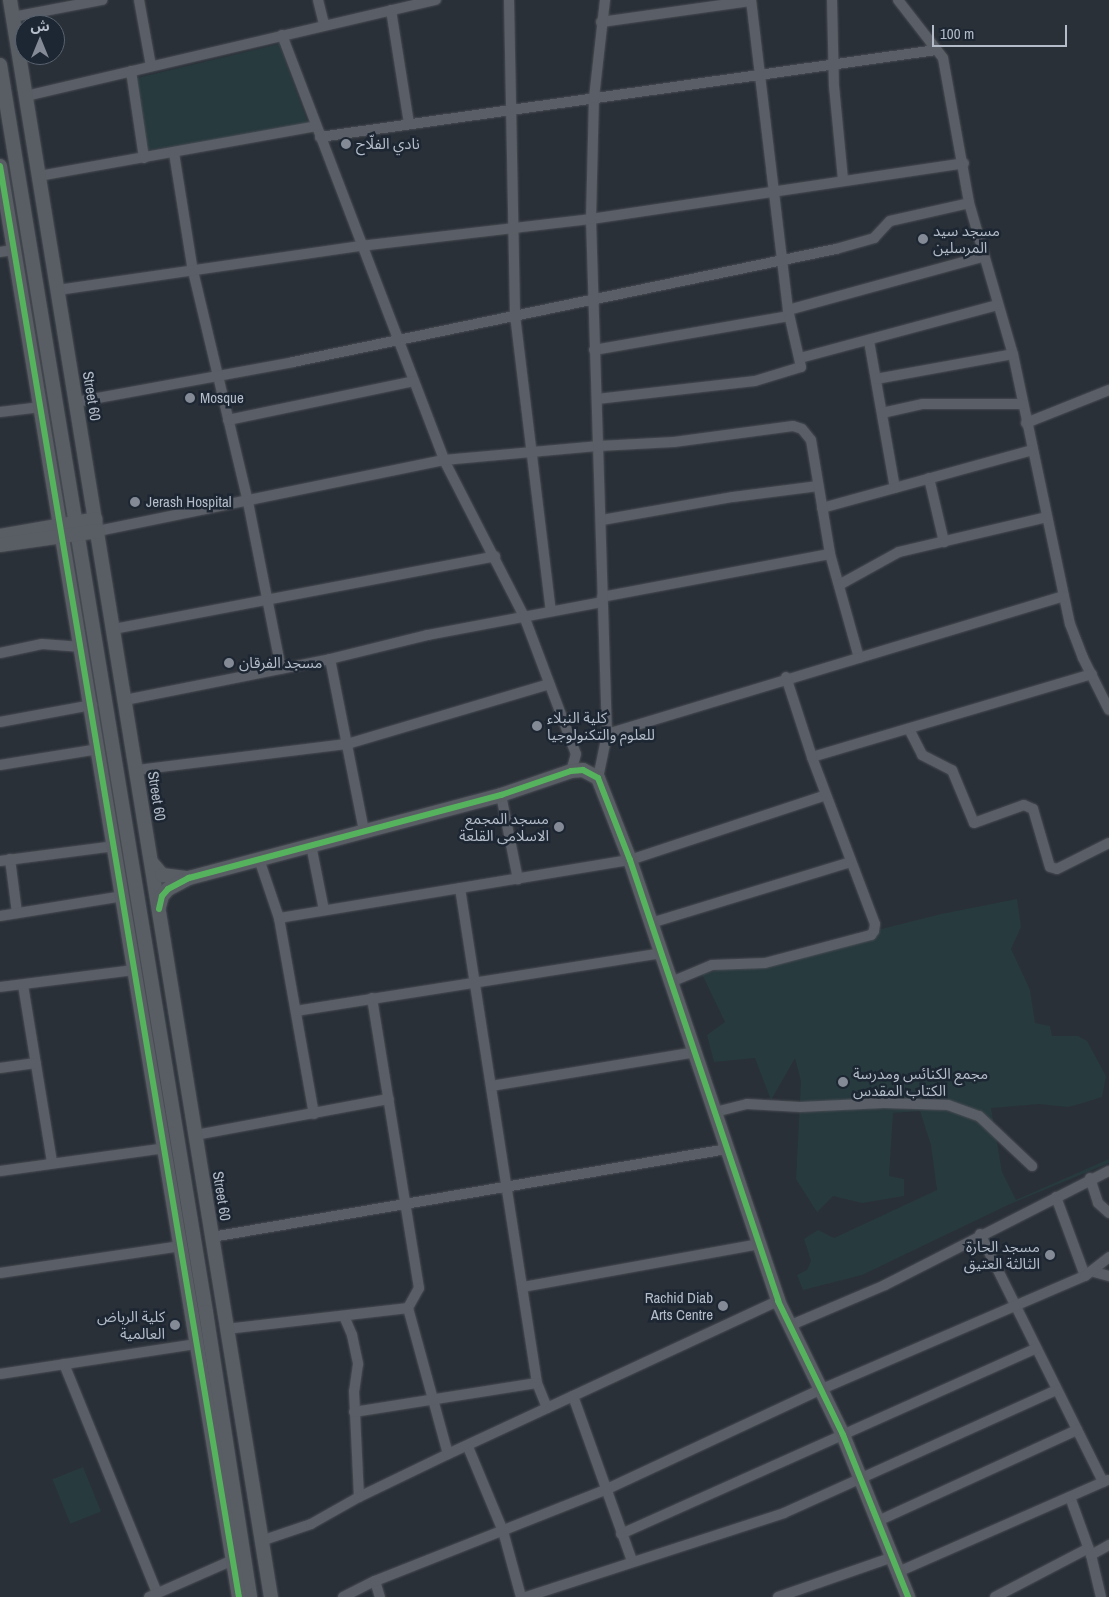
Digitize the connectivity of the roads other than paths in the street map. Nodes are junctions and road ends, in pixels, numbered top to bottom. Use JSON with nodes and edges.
{"nodes":[{"id":1,"x":10,"y":0,"type":"edge"},
{"id":2,"x":102,"y":0,"type":"edge"},
{"id":3,"x":139,"y":0,"type":"edge"},
{"id":4,"x":318,"y":0,"type":"edge"},
{"id":5,"x":436,"y":0,"type":"edge"},
{"id":6,"x":509,"y":0,"type":"edge"},
{"id":7,"x":605,"y":0,"type":"edge"},
{"id":8,"x":832,"y":0,"type":"edge"},
{"id":9,"x":898,"y":0,"type":"edge"},
{"id":10,"x":751,"y":1,"type":"edge"},
{"id":11,"x":391,"y":10,"type":"junction"},
{"id":12,"x":12,"y":17,"type":"junction"},
{"id":13,"x":601,"y":22,"type":"junction"},
{"id":14,"x":324,"y":24,"type":"junction"},
{"id":15,"x":282,"y":35,"type":"junction"},
{"id":16,"x":936,"y":50,"type":"junction"},
{"id":17,"x":0,"y":65,"type":"edge"},
{"id":18,"x":835,"y":65,"type":"junction"},
{"id":19,"x":151,"y":66,"type":"junction"},
{"id":20,"x":131,"y":71,"type":"junction"},
{"id":21,"x":761,"y":75,"type":"junction"},
{"id":22,"x":26,"y":96,"type":"junction"},
{"id":23,"x":594,"y":98,"type":"junction"},
{"id":24,"x":512,"y":110,"type":"junction"},
{"id":25,"x":409,"y":124,"type":"junction"},
{"id":26,"x":30,"y":126,"type":"junction"},
{"id":27,"x":316,"y":126,"type":"junction"},
{"id":28,"x":10,"y":129,"type":"junction"},
{"id":29,"x":320,"y":137,"type":"junction"},
{"id":30,"x":174,"y":153,"type":"junction"},
{"id":31,"x":144,"y":158,"type":"junction"},
{"id":32,"x":964,"y":163,"type":"junction"},
{"id":33,"x":0,"y":166,"type":"edge"},
{"id":34,"x":39,"y":176,"type":"junction"},
{"id":35,"x":843,"y":180,"type":"junction"},
{"id":36,"x":772,"y":192,"type":"junction"},
{"id":37,"x":969,"y":204,"type":"junction"},
{"id":38,"x":591,"y":219,"type":"junction"},
{"id":39,"x":513,"y":227,"type":"junction"},
{"id":40,"x":361,"y":246,"type":"junction"},
{"id":41,"x":7,"y":251,"type":"edge"},
{"id":42,"x":982,"y":257,"type":"junction"},
{"id":43,"x":781,"y":258,"type":"junction"},
{"id":44,"x":193,"y":271,"type":"junction"},
{"id":45,"x":58,"y":290,"type":"junction"},
{"id":46,"x":592,"y":299,"type":"junction"},
{"id":47,"x":998,"y":305,"type":"junction"},
{"id":48,"x":788,"y":313,"type":"junction"},
{"id":49,"x":515,"y":315,"type":"junction"},
{"id":50,"x":396,"y":338,"type":"junction"},
{"id":51,"x":45,"y":339,"type":"junction"},
{"id":52,"x":869,"y":341,"type":"junction"},
{"id":53,"x":28,"y":343,"type":"junction"},
{"id":54,"x":594,"y":350,"type":"junction"},
{"id":55,"x":1014,"y":354,"type":"junction"},
{"id":56,"x":800,"y":358,"type":"junction"},
{"id":57,"x":217,"y":375,"type":"junction"},
{"id":58,"x":876,"y":379,"type":"junction"},
{"id":59,"x":414,"y":381,"type":"junction"},
{"id":60,"x":1109,"y":390,"type":"edge"},
{"id":61,"x":597,"y":398,"type":"junction"},
{"id":62,"x":76,"y":402,"type":"junction"},
{"id":63,"x":1022,"y":404,"type":"junction"},
{"id":64,"x":39,"y":407,"type":"junction"},
{"id":65,"x":0,"y":412,"type":"edge"},
{"id":66,"x":882,"y":413,"type":"junction"},
{"id":67,"x":228,"y":420,"type":"junction"},
{"id":68,"x":1026,"y":423,"type":"junction"},
{"id":69,"x":599,"y":446,"type":"junction"},
{"id":70,"x":1032,"y":450,"type":"junction"},
{"id":71,"x":532,"y":451,"type":"junction"},
{"id":72,"x":444,"y":460,"type":"junction"},
{"id":73,"x":929,"y":478,"type":"junction"},
{"id":74,"x":818,"y":486,"type":"junction"},
{"id":75,"x":895,"y":488,"type":"junction"},
{"id":76,"x":248,"y":502,"type":"junction"},
{"id":77,"x":822,"y":508,"type":"junction"},
{"id":78,"x":1047,"y":517,"type":"junction"},
{"id":79,"x":602,"y":520,"type":"junction"},
{"id":80,"x":97,"y":525,"type":"junction"},
{"id":81,"x":76,"y":529,"type":"junction"},
{"id":82,"x":59,"y":532,"type":"junction"},
{"id":83,"x":0,"y":536,"type":"edge"},
{"id":84,"x":944,"y":542,"type":"junction"},
{"id":85,"x":0,"y":545,"type":"edge"},
{"id":86,"x":830,"y":554,"type":"junction"},
{"id":87,"x":495,"y":556,"type":"junction"},
{"id":88,"x":839,"y":585,"type":"junction"},
{"id":89,"x":1064,"y":596,"type":"junction"},
{"id":90,"x":268,"y":600,"type":"junction"},
{"id":91,"x":602,"y":600,"type":"junction"},
{"id":92,"x":551,"y":611,"type":"junction"},
{"id":93,"x":524,"y":616,"type":"junction"},
{"id":94,"x":114,"y":629,"type":"junction"},
{"id":95,"x":82,"y":647,"type":"junction"},
{"id":96,"x":0,"y":653,"type":"edge"},
{"id":97,"x":859,"y":658,"type":"junction"},
{"id":98,"x":330,"y":659,"type":"junction"},
{"id":99,"x":281,"y":669,"type":"junction"},
{"id":100,"x":1092,"y":674,"type":"junction"},
{"id":101,"x":786,"y":678,"type":"junction"},
{"id":102,"x":549,"y":684,"type":"junction"},
{"id":103,"x":125,"y":700,"type":"junction"},
{"id":104,"x":92,"y":705,"type":"junction"},
{"id":105,"x":1109,"y":710,"type":"edge"},
{"id":106,"x":0,"y":722,"type":"edge"},
{"id":107,"x":910,"y":731,"type":"junction"},
{"id":108,"x":607,"y":734,"type":"junction"},
{"id":109,"x":347,"y":744,"type":"junction"},
{"id":110,"x":99,"y":749,"type":"junction"},
{"id":111,"x":812,"y":757,"type":"junction"},
{"id":112,"x":0,"y":764,"type":"edge"},
{"id":113,"x":137,"y":770,"type":"junction"},
{"id":114,"x":571,"y":771,"type":"junction"},
{"id":115,"x":598,"y":778,"type":"junction"},
{"id":116,"x":501,"y":794,"type":"junction"},
{"id":117,"x":826,"y":795,"type":"junction"},
{"id":118,"x":113,"y":798,"type":"junction"},
{"id":119,"x":364,"y":831,"type":"junction"},
{"id":120,"x":1109,"y":843,"type":"edge"},
{"id":121,"x":311,"y":845,"type":"junction"},
{"id":122,"x":115,"y":846,"type":"junction"},
{"id":123,"x":259,"y":859,"type":"junction"},
{"id":124,"x":5,"y":860,"type":"edge"},
{"id":125,"x":630,"y":860,"type":"junction"},
{"id":126,"x":850,"y":862,"type":"junction"},
{"id":127,"x":152,"y":863,"type":"junction"},
{"id":128,"x":189,"y":878,"type":"junction"},
{"id":129,"x":518,"y":879,"type":"junction"},
{"id":130,"x":460,"y":888,"type":"junction"},
{"id":131,"x":123,"y":896,"type":"junction"},
{"id":132,"x":159,"y":909,"type":"junction"},
{"id":133,"x":324,"y":910,"type":"junction"},
{"id":134,"x":17,"y":913,"type":"junction"},
{"id":135,"x":0,"y":916,"type":"edge"},
{"id":136,"x":279,"y":918,"type":"junction"},
{"id":137,"x":651,"y":923,"type":"junction"},
{"id":138,"x":661,"y":953,"type":"junction"},
{"id":139,"x":135,"y":970,"type":"junction"},
{"id":140,"x":475,"y":982,"type":"junction"},
{"id":141,"x":671,"y":982,"type":"junction"},
{"id":142,"x":23,"y":985,"type":"junction"},
{"id":143,"x":0,"y":987,"type":"edge"},
{"id":144,"x":372,"y":998,"type":"junction"},
{"id":145,"x":296,"y":1011,"type":"junction"},
{"id":146,"x":696,"y":1052,"type":"junction"},
{"id":147,"x":36,"y":1063,"type":"junction"},
{"id":148,"x":0,"y":1068,"type":"edge"},
{"id":149,"x":491,"y":1086,"type":"junction"},
{"id":150,"x":389,"y":1099,"type":"junction"},
{"id":151,"x":715,"y":1112,"type":"junction"},
{"id":152,"x":314,"y":1114,"type":"junction"},
{"id":153,"x":196,"y":1135,"type":"junction"},
{"id":154,"x":165,"y":1148,"type":"junction"},
{"id":155,"x":727,"y":1149,"type":"junction"},
{"id":156,"x":52,"y":1163,"type":"junction"},
{"id":157,"x":1032,"y":1166,"type":"dead end"},
{"id":158,"x":0,"y":1171,"type":"edge"},
{"id":159,"x":1109,"y":1171,"type":"edge"},
{"id":160,"x":1090,"y":1178,"type":"junction"},
{"id":161,"x":507,"y":1187,"type":"junction"},
{"id":162,"x":1056,"y":1197,"type":"junction"},
{"id":163,"x":406,"y":1204,"type":"junction"},
{"id":164,"x":1109,"y":1213,"type":"edge"},
{"id":165,"x":980,"y":1234,"type":"junction"},
{"id":166,"x":212,"y":1237,"type":"junction"},
{"id":167,"x":760,"y":1244,"type":"junction"},
{"id":168,"x":181,"y":1246,"type":"junction"},
{"id":169,"x":1109,"y":1257,"type":"edge"},
{"id":170,"x":0,"y":1273,"type":"edge"},
{"id":171,"x":1089,"y":1274,"type":"junction"},
{"id":172,"x":1109,"y":1276,"type":"edge"},
{"id":173,"x":522,"y":1287,"type":"junction"},
{"id":174,"x":778,"y":1301,"type":"junction"},
{"id":175,"x":1016,"y":1306,"type":"junction"},
{"id":176,"x":408,"y":1308,"type":"junction"},
{"id":177,"x":344,"y":1316,"type":"junction"},
{"id":178,"x":789,"y":1326,"type":"junction"},
{"id":179,"x":227,"y":1329,"type":"junction"},
{"id":180,"x":197,"y":1344,"type":"junction"},
{"id":181,"x":1036,"y":1348,"type":"junction"},
{"id":182,"x":64,"y":1364,"type":"junction"},
{"id":183,"x":0,"y":1374,"type":"edge"},
{"id":184,"x":538,"y":1383,"type":"junction"},
{"id":185,"x":822,"y":1389,"type":"junction"},
{"id":186,"x":1057,"y":1390,"type":"junction"},
{"id":187,"x":573,"y":1396,"type":"junction"},
{"id":188,"x":434,"y":1399,"type":"junction"},
{"id":189,"x":547,"y":1408,"type":"junction"},
{"id":190,"x":354,"y":1412,"type":"junction"},
{"id":191,"x":1077,"y":1430,"type":"junction"},
{"id":192,"x":843,"y":1435,"type":"junction"},
{"id":193,"x":468,"y":1446,"type":"junction"},
{"id":194,"x":448,"y":1454,"type":"junction"},
{"id":195,"x":860,"y":1477,"type":"junction"},
{"id":196,"x":1106,"y":1481,"type":"edge"},
{"id":197,"x":605,"y":1490,"type":"junction"},
{"id":198,"x":358,"y":1497,"type":"junction"},
{"id":199,"x":1070,"y":1497,"type":"junction"},
{"id":200,"x":878,"y":1521,"type":"junction"},
{"id":201,"x":503,"y":1531,"type":"junction"},
{"id":202,"x":622,"y":1534,"type":"junction"},
{"id":203,"x":262,"y":1541,"type":"junction"},
{"id":204,"x":1109,"y":1545,"type":"edge"},
{"id":205,"x":1089,"y":1552,"type":"junction"},
{"id":206,"x":893,"y":1557,"type":"junction"},
{"id":207,"x":233,"y":1560,"type":"junction"},
{"id":208,"x":632,"y":1561,"type":"junction"},
{"id":209,"x":898,"y":1572,"type":"junction"},
{"id":210,"x":375,"y":1580,"type":"junction"},
{"id":211,"x":800,"y":1593,"type":"edge"},
{"id":212,"x":153,"y":1595,"type":"edge"},
{"id":213,"x":1099,"y":1596,"type":"edge"},
{"id":214,"x":239,"y":1597,"type":"edge"},
{"id":215,"x":250,"y":1597,"type":"edge"},
{"id":216,"x":271,"y":1597,"type":"edge"},
{"id":217,"x":343,"y":1597,"type":"edge"},
{"id":218,"x":380,"y":1597,"type":"edge"},
{"id":219,"x":521,"y":1597,"type":"edge"},
{"id":220,"x":526,"y":1597,"type":"edge"},
{"id":221,"x":778,"y":1597,"type":"edge"},
{"id":222,"x":908,"y":1597,"type":"edge"},
{"id":223,"x":996,"y":1597,"type":"edge"}],
"edges":[{"from":1,"to":12,"type":"main road","name":"Street 60"},
{"from":2,"to":12,"type":"street"},
{"from":3,"to":19,"type":"street"},
{"from":4,"to":14,"type":"street"},
{"from":5,"to":11,"type":"street"},
{"from":6,"to":24,"type":"street"},
{"from":7,"to":13,"type":"street"},
{"from":8,"to":18,"type":"street"},
{"from":9,"to":16,"type":"street"},
{"from":10,"to":13,"type":"street"},
{"from":10,"to":21,"type":"street"},
{"from":11,"to":14,"type":"street"},
{"from":11,"to":25,"type":"street"},
{"from":12,"to":22,"type":"main road","name":"Street 60"},
{"from":13,"to":23,"type":"street"},
{"from":14,"to":15,"type":"street"},
{"from":15,"to":19,"type":"street"},
{"from":15,"to":27,"type":"street"},
{"from":16,"to":18,"type":"street"},
{"from":16,"to":32,"type":"street"},
{"from":17,"to":28,"type":"main road"},
{"from":18,"to":21,"type":"street"},
{"from":18,"to":35,"type":"street"},
{"from":19,"to":20,"type":"street"},
{"from":20,"to":22,"type":"street"},
{"from":20,"to":31,"type":"street"},
{"from":21,"to":23,"type":"street"},
{"from":21,"to":36,"type":"street"},
{"from":22,"to":26,"type":"main road","name":"Street 60"},
{"from":23,"to":24,"type":"street"},
{"from":23,"to":38,"type":"street"},
{"from":24,"to":25,"type":"street"},
{"from":24,"to":39,"type":"street"},
{"from":25,"to":29,"type":"street"},
{"from":26,"to":28,"type":"main road"},
{"from":26,"to":34,"type":"main road","name":"Street 60"},
{"from":27,"to":29,"type":"street"},
{"from":27,"to":30,"type":"street"},
{"from":28,"to":51,"type":"main road"},
{"from":29,"to":40,"type":"street"},
{"from":30,"to":31,"type":"street"},
{"from":30,"to":44,"type":"street"},
{"from":31,"to":34,"type":"street"},
{"from":32,"to":35,"type":"street"},
{"from":32,"to":37,"type":"street"},
{"from":33,"to":41,"type":"main road"},
{"from":34,"to":45,"type":"main road","name":"Street 60"},
{"from":35,"to":36,"type":"street"},
{"from":36,"to":38,"type":"street"},
{"from":36,"to":43,"type":"street"},
{"from":37,"to":42,"type":"street"},
{"from":37,"to":43,"type":"street"},
{"from":38,"to":39,"type":"street"},
{"from":38,"to":46,"type":"street"},
{"from":39,"to":40,"type":"street"},
{"from":39,"to":49,"type":"street"},
{"from":40,"to":44,"type":"street"},
{"from":40,"to":50,"type":"street"},
{"from":41,"to":53,"type":"main road"},
{"from":42,"to":47,"type":"street"},
{"from":42,"to":48,"type":"street"},
{"from":43,"to":46,"type":"street"},
{"from":43,"to":48,"type":"street"},
{"from":44,"to":45,"type":"street"},
{"from":44,"to":57,"type":"street"},
{"from":45,"to":62,"type":"main road","name":"Street 60"},
{"from":46,"to":49,"type":"street"},
{"from":46,"to":54,"type":"street"},
{"from":47,"to":52,"type":"street"},
{"from":47,"to":55,"type":"street"},
{"from":48,"to":54,"type":"street"},
{"from":48,"to":56,"type":"street"},
{"from":49,"to":50,"type":"street"},
{"from":49,"to":71,"type":"street"},
{"from":50,"to":57,"type":"street"},
{"from":50,"to":59,"type":"street"},
{"from":51,"to":53,"type":"main road"},
{"from":51,"to":81,"type":"main road"},
{"from":52,"to":56,"type":"street"},
{"from":52,"to":58,"type":"street"},
{"from":53,"to":64,"type":"main road"},
{"from":54,"to":61,"type":"street"},
{"from":55,"to":58,"type":"street"},
{"from":55,"to":63,"type":"street"},
{"from":56,"to":61,"type":"street"},
{"from":57,"to":62,"type":"street"},
{"from":57,"to":67,"type":"street"},
{"from":58,"to":66,"type":"street"},
{"from":59,"to":67,"type":"street"},
{"from":59,"to":72,"type":"street"},
{"from":60,"to":68,"type":"street"},
{"from":61,"to":69,"type":"street"},
{"from":62,"to":80,"type":"main road","name":"Street 60"},
{"from":63,"to":66,"type":"street"},
{"from":63,"to":68,"type":"street"},
{"from":64,"to":65,"type":"street"},
{"from":64,"to":82,"type":"main road"},
{"from":66,"to":75,"type":"street"},
{"from":67,"to":76,"type":"street"},
{"from":68,"to":70,"type":"street"},
{"from":69,"to":71,"type":"street"},
{"from":69,"to":74,"type":"street"},
{"from":69,"to":79,"type":"street"},
{"from":70,"to":73,"type":"street"},
{"from":70,"to":78,"type":"street"},
{"from":71,"to":72,"type":"street"},
{"from":71,"to":92,"type":"street"},
{"from":72,"to":76,"type":"street"},
{"from":72,"to":87,"type":"street"},
{"from":73,"to":75,"type":"street"},
{"from":73,"to":84,"type":"street"},
{"from":74,"to":77,"type":"street"},
{"from":74,"to":79,"type":"street"},
{"from":75,"to":77,"type":"street"},
{"from":76,"to":80,"type":"street"},
{"from":76,"to":90,"type":"street"},
{"from":77,"to":86,"type":"street"},
{"from":78,"to":84,"type":"street"},
{"from":78,"to":89,"type":"street"},
{"from":79,"to":91,"type":"street"},
{"from":80,"to":81,"type":"main road"},
{"from":80,"to":94,"type":"main road","name":"Street 60"},
{"from":81,"to":82,"type":"main road"},
{"from":81,"to":118,"type":"main road"},
{"from":82,"to":83,"type":"main road"},
{"from":82,"to":85,"type":"main road"},
{"from":82,"to":95,"type":"main road"},
{"from":84,"to":88,"type":"street"},
{"from":86,"to":88,"type":"street"},
{"from":86,"to":91,"type":"street"},
{"from":87,"to":90,"type":"street"},
{"from":87,"to":93,"type":"street"},
{"from":88,"to":97,"type":"street"},
{"from":89,"to":97,"type":"street"},
{"from":89,"to":100,"type":"street"},
{"from":90,"to":94,"type":"street"},
{"from":90,"to":99,"type":"street"},
{"from":91,"to":92,"type":"street"},
{"from":91,"to":108,"type":"street"},
{"from":92,"to":93,"type":"street"},
{"from":93,"to":98,"type":"street"},
{"from":93,"to":102,"type":"street"},
{"from":94,"to":103,"type":"main road","name":"Street 60"},
{"from":95,"to":96,"type":"street"},
{"from":95,"to":104,"type":"main road"},
{"from":97,"to":101,"type":"street"},
{"from":98,"to":99,"type":"street"},
{"from":98,"to":109,"type":"street"},
{"from":99,"to":103,"type":"street"},
{"from":100,"to":105,"type":"street"},
{"from":100,"to":107,"type":"street"},
{"from":101,"to":108,"type":"street"},
{"from":101,"to":111,"type":"street"},
{"from":102,"to":109,"type":"street"},
{"from":102,"to":114,"type":"street"},
{"from":103,"to":113,"type":"main road","name":"Street 60"},
{"from":104,"to":106,"type":"street"},
{"from":104,"to":110,"type":"main road"},
{"from":107,"to":111,"type":"street"},
{"from":107,"to":120,"type":"street"},
{"from":108,"to":115,"type":"street"},
{"from":109,"to":113,"type":"street"},
{"from":109,"to":119,"type":"street"},
{"from":110,"to":112,"type":"street"},
{"from":110,"to":118,"type":"main road"},
{"from":111,"to":117,"type":"street"},
{"from":113,"to":127,"type":"main road","name":"Street 60"},
{"from":114,"to":115,"type":"main road"},
{"from":114,"to":116,"type":"main road"},
{"from":115,"to":125,"type":"main road"},
{"from":116,"to":119,"type":"main road"},
{"from":116,"to":129,"type":"street"},
{"from":117,"to":125,"type":"street"},
{"from":117,"to":126,"type":"street"},
{"from":118,"to":122,"type":"main road"},
{"from":118,"to":215,"type":"main road"},
{"from":119,"to":121,"type":"main road"},
{"from":121,"to":123,"type":"main road"},
{"from":121,"to":133,"type":"street"},
{"from":122,"to":124,"type":"street"},
{"from":122,"to":131,"type":"main road"},
{"from":123,"to":128,"type":"main road"},
{"from":123,"to":136,"type":"street"},
{"from":124,"to":134,"type":"street"},
{"from":125,"to":129,"type":"street"},
{"from":125,"to":137,"type":"main road"},
{"from":126,"to":137,"type":"street"},
{"from":126,"to":141,"type":"street"},
{"from":127,"to":128,"type":"main road"},
{"from":127,"to":132,"type":"main road","name":"Street 60"},
{"from":128,"to":132,"type":"main road"},
{"from":129,"to":130,"type":"street"},
{"from":130,"to":133,"type":"street"},
{"from":130,"to":140,"type":"street"},
{"from":131,"to":134,"type":"street"},
{"from":131,"to":139,"type":"main road"},
{"from":132,"to":153,"type":"main road","name":"Street 60"},
{"from":133,"to":136,"type":"street"},
{"from":134,"to":135,"type":"street"},
{"from":136,"to":145,"type":"street"},
{"from":137,"to":138,"type":"main road"},
{"from":138,"to":140,"type":"street"},
{"from":138,"to":141,"type":"main road"},
{"from":139,"to":142,"type":"street"},
{"from":139,"to":154,"type":"main road"},
{"from":140,"to":144,"type":"street"},
{"from":140,"to":149,"type":"street"},
{"from":141,"to":146,"type":"main road"},
{"from":142,"to":143,"type":"street"},
{"from":142,"to":147,"type":"street"},
{"from":144,"to":145,"type":"street"},
{"from":144,"to":150,"type":"street"},
{"from":145,"to":152,"type":"street"},
{"from":146,"to":149,"type":"street"},
{"from":146,"to":151,"type":"main road"},
{"from":147,"to":148,"type":"street"},
{"from":147,"to":156,"type":"street"},
{"from":149,"to":161,"type":"street"},
{"from":150,"to":152,"type":"street"},
{"from":150,"to":163,"type":"street"},
{"from":151,"to":155,"type":"main road"},
{"from":151,"to":157,"type":"street"},
{"from":152,"to":153,"type":"street"},
{"from":153,"to":166,"type":"main road","name":"Street 60"},
{"from":154,"to":156,"type":"street"},
{"from":154,"to":168,"type":"main road"},
{"from":155,"to":161,"type":"street"},
{"from":155,"to":167,"type":"main road"},
{"from":156,"to":158,"type":"street"},
{"from":159,"to":160,"type":"street"},
{"from":160,"to":162,"type":"street"},
{"from":160,"to":164,"type":"street"},
{"from":161,"to":163,"type":"street"},
{"from":161,"to":173,"type":"street"},
{"from":162,"to":165,"type":"street"},
{"from":162,"to":171,"type":"street"},
{"from":163,"to":166,"type":"street"},
{"from":163,"to":176,"type":"street"},
{"from":165,"to":175,"type":"street"},
{"from":165,"to":178,"type":"street"},
{"from":166,"to":179,"type":"main road","name":"Street 60"},
{"from":167,"to":173,"type":"street"},
{"from":167,"to":174,"type":"main road"},
{"from":168,"to":170,"type":"street"},
{"from":168,"to":180,"type":"main road"},
{"from":169,"to":171,"type":"street"},
{"from":171,"to":172,"type":"street"},
{"from":171,"to":175,"type":"street"},
{"from":173,"to":184,"type":"street"},
{"from":174,"to":178,"type":"main road"},
{"from":174,"to":187,"type":"street"},
{"from":175,"to":181,"type":"street"},
{"from":175,"to":185,"type":"street"},
{"from":176,"to":177,"type":"street"},
{"from":176,"to":188,"type":"street"},
{"from":177,"to":179,"type":"street"},
{"from":177,"to":190,"type":"street"},
{"from":178,"to":185,"type":"main road"},
{"from":179,"to":203,"type":"main road","name":"Street 60"},
{"from":180,"to":182,"type":"street"},
{"from":180,"to":207,"type":"main road"},
{"from":181,"to":186,"type":"street"},
{"from":181,"to":192,"type":"street"},
{"from":182,"to":183,"type":"street"},
{"from":182,"to":212,"type":"street"},
{"from":184,"to":188,"type":"street"},
{"from":184,"to":189,"type":"street"},
{"from":185,"to":192,"type":"main road"},
{"from":185,"to":197,"type":"street"},
{"from":186,"to":191,"type":"street"},
{"from":186,"to":195,"type":"street"},
{"from":187,"to":189,"type":"street"},
{"from":187,"to":197,"type":"street"},
{"from":188,"to":190,"type":"street"},
{"from":188,"to":194,"type":"street"},
{"from":189,"to":193,"type":"street"},
{"from":190,"to":198,"type":"street"},
{"from":191,"to":196,"type":"street"},
{"from":191,"to":200,"type":"street"},
{"from":192,"to":195,"type":"main road"},
{"from":192,"to":202,"type":"street"},
{"from":193,"to":194,"type":"street"},
{"from":193,"to":201,"type":"street"},
{"from":194,"to":198,"type":"street"},
{"from":195,"to":200,"type":"main road"},
{"from":195,"to":208,"type":"street"},
{"from":196,"to":199,"type":"street"},
{"from":197,"to":201,"type":"street"},
{"from":197,"to":202,"type":"street"},
{"from":198,"to":203,"type":"street"},
{"from":199,"to":205,"type":"street"},
{"from":199,"to":209,"type":"street"},
{"from":200,"to":206,"type":"main road"},
{"from":201,"to":210,"type":"street"},
{"from":201,"to":219,"type":"street"},
{"from":202,"to":208,"type":"street"},
{"from":203,"to":216,"type":"main road","name":"Street 60"},
{"from":204,"to":205,"type":"street"},
{"from":205,"to":213,"type":"street"},
{"from":205,"to":223,"type":"street"},
{"from":206,"to":209,"type":"main road"},
{"from":206,"to":211,"type":"street"},
{"from":207,"to":212,"type":"street"},
{"from":207,"to":214,"type":"main road"},
{"from":208,"to":220,"type":"street"},
{"from":209,"to":222,"type":"main road"},
{"from":210,"to":217,"type":"street"},
{"from":210,"to":218,"type":"street"},
{"from":211,"to":221,"type":"street"}]}
